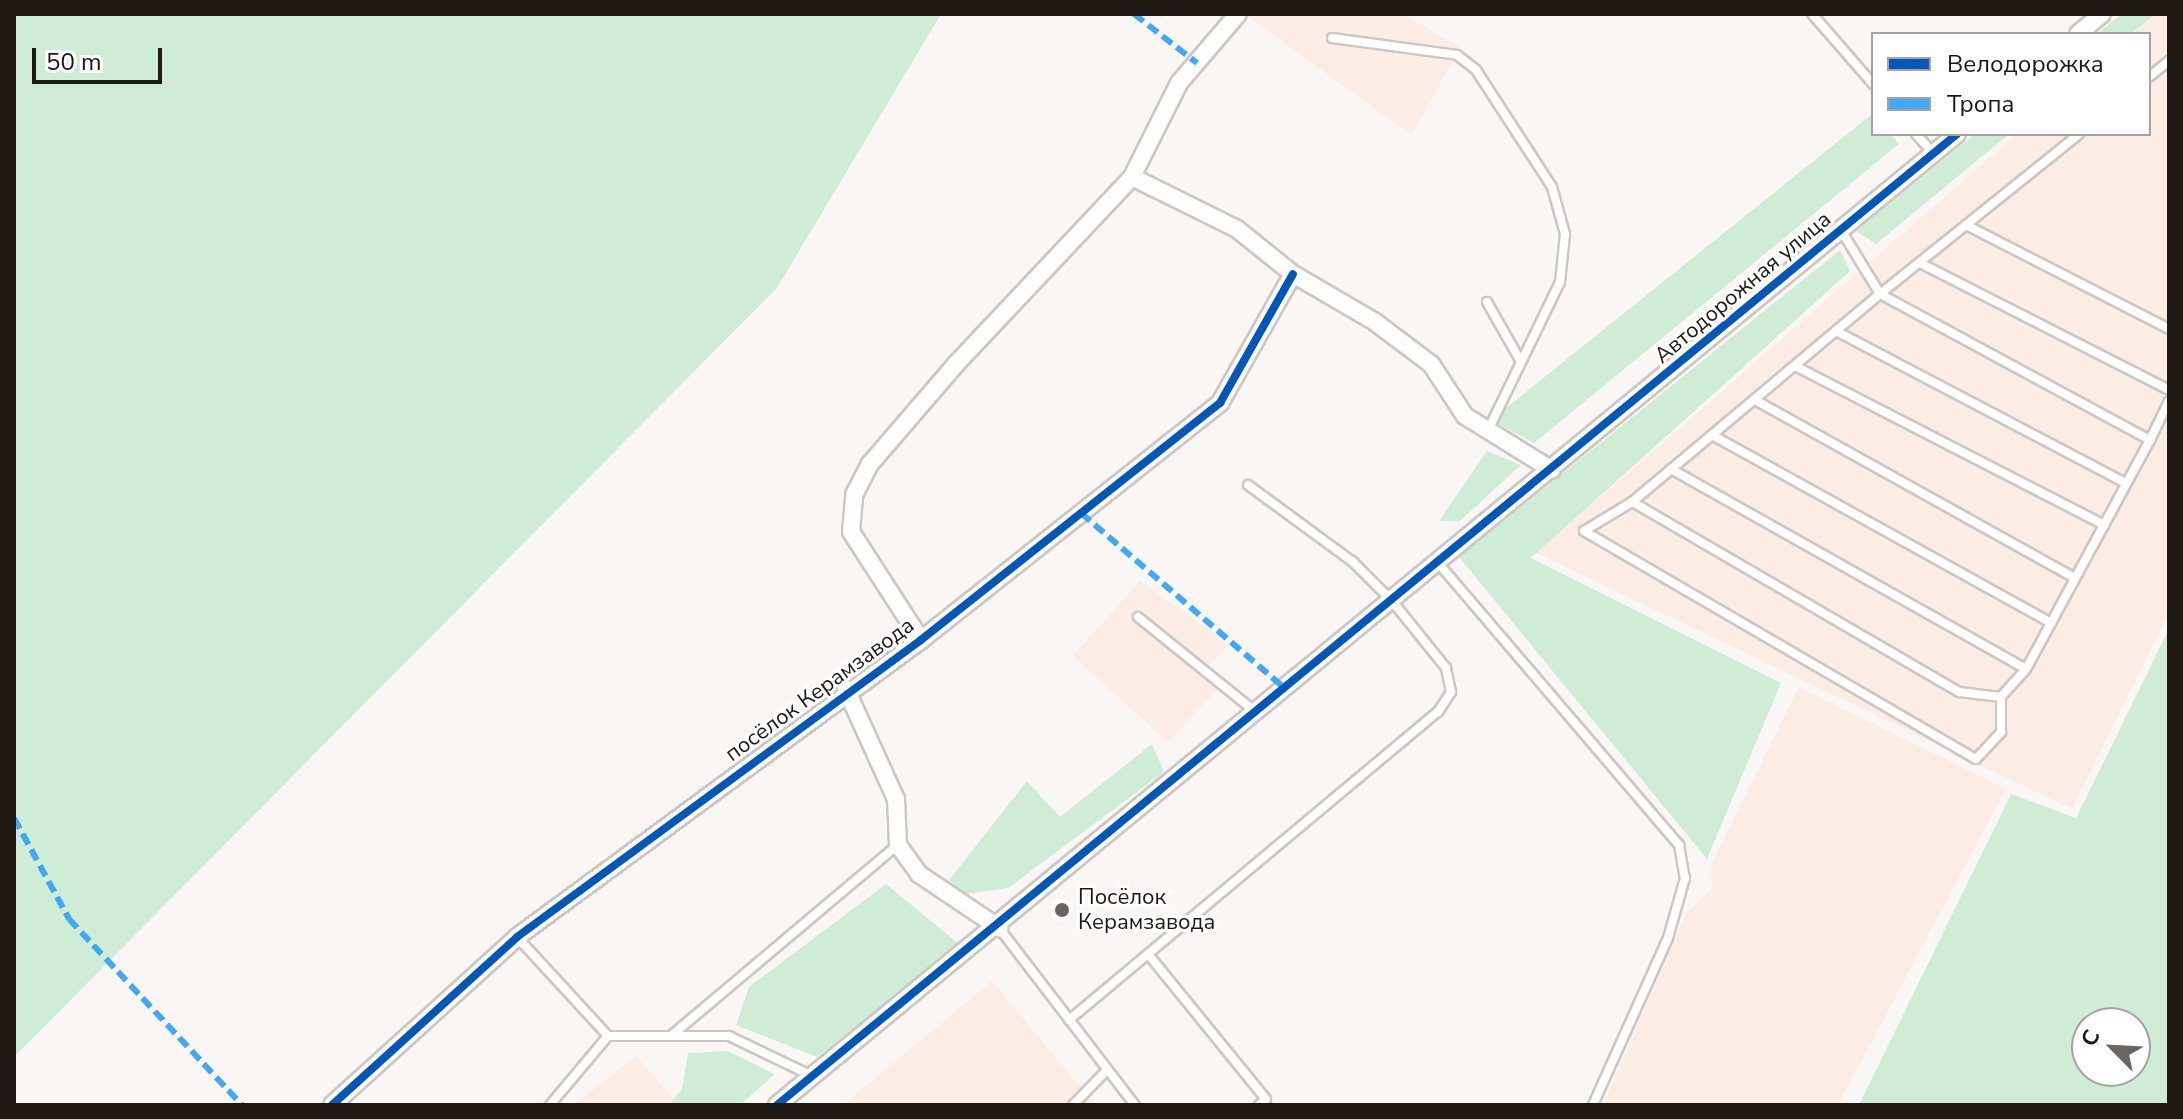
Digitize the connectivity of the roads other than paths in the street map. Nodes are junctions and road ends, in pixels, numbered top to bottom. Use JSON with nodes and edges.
{"nodes":[{"id":1,"x":1238,"y":14,"type":"edge"},
{"id":2,"x":1812,"y":14,"type":"edge"},
{"id":3,"x":2102,"y":14,"type":"edge"},
{"id":4,"x":2080,"y":32,"type":"edge"},
{"id":5,"x":1332,"y":38,"type":"dead end"},
{"id":6,"x":2169,"y":61,"type":"edge"},
{"id":7,"x":2151,"y":75,"type":"edge"},
{"id":8,"x":1871,"y":82,"type":"edge"},
{"id":9,"x":1918,"y":136,"type":"edge"},
{"id":10,"x":1955,"y":136,"type":"edge"},
{"id":11,"x":2077,"y":136,"type":"edge"},
{"id":12,"x":1933,"y":154,"type":"junction"},
{"id":13,"x":1132,"y":177,"type":"junction"},
{"id":14,"x":1966,"y":225,"type":"junction"},
{"id":15,"x":1841,"y":230,"type":"junction"},
{"id":16,"x":1920,"y":263,"type":"junction"},
{"id":17,"x":1293,"y":274,"type":"junction"},
{"id":18,"x":1880,"y":294,"type":"junction"},
{"id":19,"x":1487,"y":302,"type":"dead end"},
{"id":20,"x":2169,"y":329,"type":"edge"},
{"id":21,"x":1836,"y":331,"type":"junction"},
{"id":22,"x":1520,"y":360,"type":"junction"},
{"id":23,"x":1795,"y":366,"type":"junction"},
{"id":24,"x":2169,"y":390,"type":"edge"},
{"id":25,"x":1755,"y":400,"type":"junction"},
{"id":26,"x":2169,"y":401,"type":"edge"},
{"id":27,"x":1488,"y":431,"type":"junction"},
{"id":28,"x":1712,"y":435,"type":"junction"},
{"id":29,"x":2150,"y":440,"type":"junction"},
{"id":30,"x":1671,"y":469,"type":"junction"},
{"id":31,"x":1552,"y":470,"type":"junction"},
{"id":32,"x":2126,"y":483,"type":"junction"},
{"id":33,"x":1248,"y":485,"type":"dead end"},
{"id":34,"x":1632,"y":502,"type":"junction"},
{"id":35,"x":2104,"y":525,"type":"junction"},
{"id":36,"x":1439,"y":564,"type":"junction"},
{"id":37,"x":2075,"y":578,"type":"junction"},
{"id":38,"x":1393,"y":602,"type":"junction"},
{"id":39,"x":1138,"y":617,"type":"dead end"},
{"id":40,"x":2051,"y":623,"type":"junction"},
{"id":41,"x":921,"y":640,"type":"junction"},
{"id":42,"x":2026,"y":669,"type":"junction"},
{"id":43,"x":846,"y":689,"type":"junction"},
{"id":44,"x":2001,"y":697,"type":"junction"},
{"id":45,"x":1258,"y":713,"type":"junction"},
{"id":46,"x":898,"y":845,"type":"junction"},
{"id":47,"x":999,"y":928,"type":"junction"},
{"id":48,"x":517,"y":937,"type":"junction"},
{"id":49,"x":1148,"y":954,"type":"junction"},
{"id":50,"x":1069,"y":1020,"type":"junction"},
{"id":51,"x":608,"y":1036,"type":"junction"},
{"id":52,"x":671,"y":1036,"type":"junction"},
{"id":53,"x":1107,"y":1070,"type":"junction"},
{"id":54,"x":813,"y":1077,"type":"junction"},
{"id":55,"x":332,"y":1105,"type":"edge"},
{"id":56,"x":550,"y":1105,"type":"edge"},
{"id":57,"x":777,"y":1105,"type":"edge"},
{"id":58,"x":1073,"y":1105,"type":"edge"},
{"id":59,"x":1135,"y":1105,"type":"edge"},
{"id":60,"x":1259,"y":1105,"type":"edge"},
{"id":61,"x":1593,"y":1105,"type":"edge"}],
"edges":[{"from":1,"to":13,"type":"street","name":"посёлок Керамзавода"},
{"from":2,"to":8,"type":"lane"},
{"from":3,"to":4,"type":"street"},
{"from":5,"to":22,"type":"lane"},
{"from":6,"to":7,"type":"lane"},
{"from":9,"to":12,"type":"lane"},
{"from":10,"to":12,"type":"street","name":"Автодорожная улица"},
{"from":11,"to":14,"type":"lane"},
{"from":12,"to":15,"type":"street","name":"Автодорожная улица"},
{"from":13,"to":17,"type":"street"},
{"from":13,"to":41,"type":"street","name":"посёлок Керамзавода"},
{"from":14,"to":16,"type":"lane"},
{"from":14,"to":20,"type":"lane"},
{"from":15,"to":18,"type":"lane"},
{"from":15,"to":31,"type":"street","name":"Автодорожная улица"},
{"from":16,"to":18,"type":"lane"},
{"from":16,"to":24,"type":"lane"},
{"from":17,"to":27,"type":"street"},
{"from":17,"to":41,"type":"street","name":"посёлок Керамзавода"},
{"from":18,"to":21,"type":"lane"},
{"from":18,"to":29,"type":"lane"},
{"from":19,"to":22,"type":"lane"},
{"from":21,"to":23,"type":"lane"},
{"from":21,"to":32,"type":"lane"},
{"from":22,"to":27,"type":"lane"},
{"from":23,"to":25,"type":"lane"},
{"from":23,"to":35,"type":"lane"},
{"from":25,"to":28,"type":"lane"},
{"from":25,"to":37,"type":"lane"},
{"from":26,"to":29,"type":"lane"},
{"from":27,"to":31,"type":"street"},
{"from":28,"to":30,"type":"lane"},
{"from":28,"to":40,"type":"lane"},
{"from":29,"to":32,"type":"lane"},
{"from":30,"to":34,"type":"lane"},
{"from":30,"to":42,"type":"lane"},
{"from":31,"to":36,"type":"street"},
{"from":32,"to":35,"type":"lane"},
{"from":33,"to":38,"type":"lane"},
{"from":34,"to":44,"type":"lane"},
{"from":34,"to":44,"type":"lane"},
{"from":35,"to":37,"type":"lane"},
{"from":36,"to":38,"type":"street"},
{"from":36,"to":61,"type":"lane"},
{"from":37,"to":40,"type":"lane"},
{"from":38,"to":45,"type":"street"},
{"from":38,"to":49,"type":"lane"},
{"from":39,"to":45,"type":"lane"},
{"from":40,"to":42,"type":"lane"},
{"from":41,"to":43,"type":"street","name":"посёлок Керамзавода"},
{"from":42,"to":44,"type":"lane"},
{"from":43,"to":46,"type":"street"},
{"from":43,"to":48,"type":"street","name":"посёлок Керамзавода"},
{"from":45,"to":47,"type":"street"},
{"from":46,"to":47,"type":"street"},
{"from":46,"to":52,"type":"lane"},
{"from":47,"to":50,"type":"lane"},
{"from":47,"to":54,"type":"street"},
{"from":48,"to":51,"type":"lane"},
{"from":48,"to":55,"type":"street","name":"посёлок Керамзавода"},
{"from":49,"to":50,"type":"lane"},
{"from":49,"to":60,"type":"lane"},
{"from":50,"to":53,"type":"lane"},
{"from":51,"to":52,"type":"lane"},
{"from":51,"to":56,"type":"lane"},
{"from":52,"to":54,"type":"lane"},
{"from":53,"to":58,"type":"lane"},
{"from":53,"to":59,"type":"lane"},
{"from":54,"to":57,"type":"street"}]}
